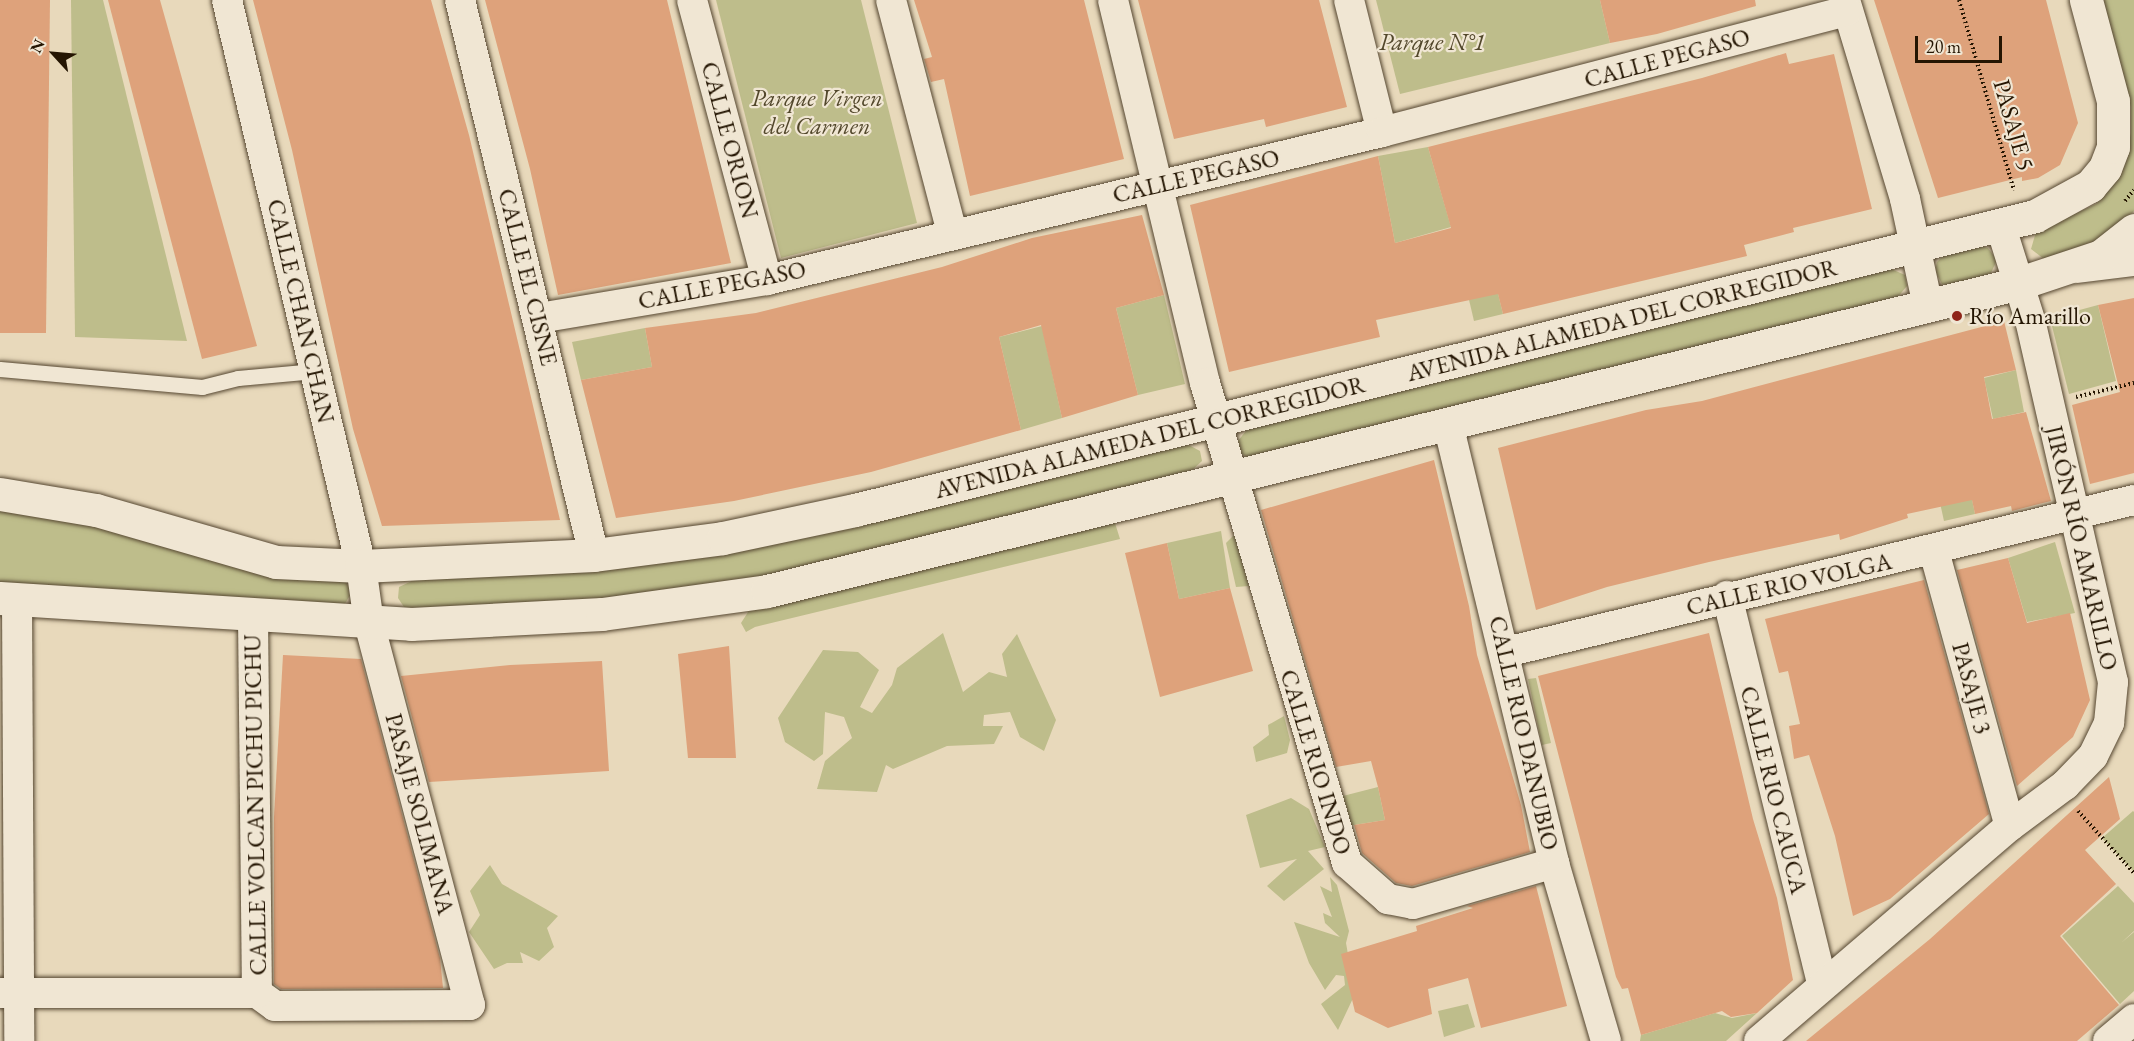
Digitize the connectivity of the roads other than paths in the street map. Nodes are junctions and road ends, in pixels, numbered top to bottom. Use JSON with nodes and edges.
{"nodes":[{"id":1,"x":227,"y":0,"type":"edge"},
{"id":2,"x":460,"y":0,"type":"edge"},
{"id":3,"x":692,"y":0,"type":"edge"},
{"id":4,"x":891,"y":0,"type":"edge"},
{"id":5,"x":1113,"y":0,"type":"edge"},
{"id":6,"x":1349,"y":0,"type":"edge"},
{"id":7,"x":2086,"y":0,"type":"edge"},
{"id":8,"x":1846,"y":6,"type":"edge"},
{"id":9,"x":1382,"y":132,"type":"junction"},
{"id":10,"x":1158,"y":186,"type":"junction"},
{"id":11,"x":2001,"y":227,"type":"junction"},
{"id":12,"x":2134,"y":230,"type":"edge"},
{"id":13,"x":952,"y":232,"type":"junction"},
{"id":14,"x":1913,"y":248,"type":"junction"},
{"id":15,"x":2134,"y":261,"type":"edge"},
{"id":16,"x":2070,"y":269,"type":"junction"},
{"id":17,"x":767,"y":280,"type":"junction"},
{"id":18,"x":2020,"y":283,"type":"junction"},
{"id":19,"x":1928,"y":306,"type":"junction"},
{"id":20,"x":539,"y":318,"type":"junction"},
{"id":21,"x":0,"y":369,"type":"edge"},
{"id":22,"x":315,"y":370,"type":"junction"},
{"id":23,"x":1215,"y":420,"type":"junction"},
{"id":24,"x":1448,"y":424,"type":"junction"},
{"id":25,"x":1231,"y":478,"type":"junction"},
{"id":26,"x":0,"y":494,"type":"edge"},
{"id":27,"x":2134,"y":500,"type":"edge"},
{"id":28,"x":2072,"y":516,"type":"junction"},
{"id":29,"x":1934,"y":551,"type":"junction"},
{"id":30,"x":594,"y":555,"type":"junction"},
{"id":31,"x":361,"y":566,"type":"junction"},
{"id":32,"x":1727,"y":596,"type":"junction"},
{"id":33,"x":9,"y":598,"type":"edge"},
{"id":34,"x":253,"y":616,"type":"junction"},
{"id":35,"x":369,"y":623,"type":"junction"},
{"id":36,"x":1506,"y":652,"type":"junction"},
{"id":37,"x":2010,"y":825,"type":"junction"},
{"id":38,"x":1554,"y":863,"type":"junction"},
{"id":39,"x":1822,"y":984,"type":"junction"},
{"id":40,"x":9,"y":993,"type":"edge"},
{"id":41,"x":257,"y":993,"type":"junction"},
{"id":42,"x":2134,"y":1019,"type":"edge"},
{"id":43,"x":1775,"y":1036,"type":"edge"},
{"id":44,"x":19,"y":1041,"type":"edge"},
{"id":45,"x":1606,"y":1041,"type":"edge"},
{"id":46,"x":2108,"y":1041,"type":"edge"}],
"edges":[{"from":1,"to":22,"type":"street","name":"CALLE CHAN CHAN"},
{"from":2,"to":20,"type":"street","name":"CALLE EL CISNE"},
{"from":3,"to":17,"type":"street","name":"CALLE ORION"},
{"from":4,"to":13,"type":"street"},
{"from":5,"to":10,"type":"street","name":"CALLE RIO INDO"},
{"from":6,"to":9,"type":"street"},
{"from":7,"to":11,"type":"main road","name":"AVENIDA ALAMEDA DEL CORREGIDOR"},
{"from":8,"to":9,"type":"street","name":"CALLE PEGASO"},
{"from":8,"to":14,"type":"street"},
{"from":9,"to":10,"type":"street","name":"CALLE PEGASO"},
{"from":10,"to":13,"type":"street","name":"CALLE PEGASO"},
{"from":10,"to":23,"type":"street","name":"CALLE RIO INDO"},
{"from":11,"to":14,"type":"main road","name":"AVENIDA ALAMEDA DEL CORREGIDOR"},
{"from":11,"to":18,"type":"street","name":"JIRÓN RÍO AMARILLO"},
{"from":12,"to":16,"type":"main road"},
{"from":13,"to":17,"type":"street","name":"CALLE PEGASO"},
{"from":14,"to":19,"type":"street"},
{"from":14,"to":23,"type":"main road","name":"AVENIDA ALAMEDA DEL CORREGIDOR"},
{"from":15,"to":16,"type":"street"},
{"from":16,"to":18,"type":"main road"},
{"from":17,"to":20,"type":"street","name":"CALLE PEGASO"},
{"from":18,"to":19,"type":"main road"},
{"from":18,"to":28,"type":"street","name":"JIRÓN RÍO AMARILLO"},
{"from":19,"to":24,"type":"main road"},
{"from":20,"to":30,"type":"street","name":"CALLE EL CISNE"},
{"from":21,"to":22,"type":"lane"},
{"from":22,"to":31,"type":"street","name":"CALLE CHAN CHAN"},
{"from":23,"to":25,"type":"street","name":"CALLE RIO INDO"},
{"from":23,"to":30,"type":"main road","name":"AVENIDA ALAMEDA DEL CORREGIDOR"},
{"from":24,"to":25,"type":"main road"},
{"from":24,"to":36,"type":"street","name":"CALLE RIO DANUBIO"},
{"from":25,"to":35,"type":"main road"},
{"from":25,"to":38,"type":"street","name":"CALLE RIO INDO"},
{"from":26,"to":31,"type":"main road","name":"AVENIDA ALAMEDA DEL CORREGIDOR"},
{"from":27,"to":28,"type":"street","name":"CALLE RIO VOLGA"},
{"from":28,"to":29,"type":"street","name":"CALLE RIO VOLGA"},
{"from":28,"to":37,"type":"street","name":"JIRÓN RÍO AMARILLO"},
{"from":29,"to":32,"type":"street","name":"CALLE RIO VOLGA"},
{"from":29,"to":37,"type":"street","name":"PASAJE 3"},
{"from":30,"to":31,"type":"main road","name":"AVENIDA ALAMEDA DEL CORREGIDOR"},
{"from":31,"to":35,"type":"street","name":"CALLE CHAN CHAN"},
{"from":32,"to":36,"type":"street","name":"CALLE RIO VOLGA"},
{"from":32,"to":39,"type":"street","name":"CALLE RIO CAUCA"},
{"from":33,"to":34,"type":"main road"},
{"from":33,"to":40,"type":"street"},
{"from":34,"to":35,"type":"main road"},
{"from":34,"to":41,"type":"street","name":"CALLE VOLCAN PICHU PICHU"},
{"from":35,"to":41,"type":"street","name":"PASAJE SOLIMANA"},
{"from":36,"to":38,"type":"street","name":"CALLE RIO DANUBIO"},
{"from":37,"to":39,"type":"street","name":"JIRÓN RÍO AMARILLO"},
{"from":38,"to":45,"type":"street","name":"CALLE RIO DANUBIO"},
{"from":39,"to":43,"type":"street","name":"JIRÓN RÍO AMARILLO"},
{"from":40,"to":41,"type":"street"},
{"from":40,"to":44,"type":"street"},
{"from":42,"to":46,"type":"street"}]}
